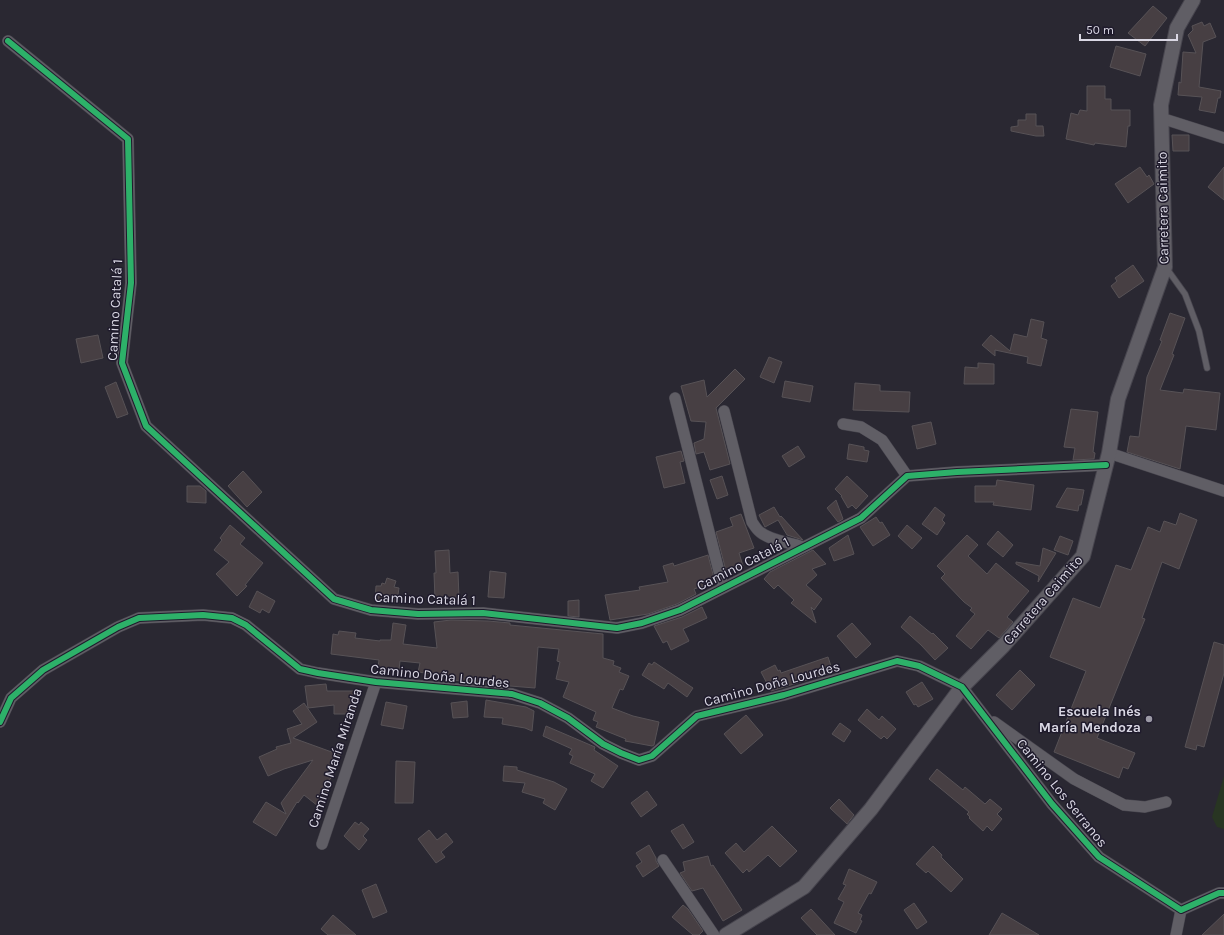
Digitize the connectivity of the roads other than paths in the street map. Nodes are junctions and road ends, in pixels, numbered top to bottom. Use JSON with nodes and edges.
{"nodes":[{"id":1,"x":1193,"y":0,"type":"edge"},
{"id":2,"x":8,"y":41,"type":"dead end"},
{"id":3,"x":1161,"y":118,"type":"junction"},
{"id":4,"x":1224,"y":138,"type":"edge"},
{"id":5,"x":1165,"y":267,"type":"junction"},
{"id":6,"x":1207,"y":368,"type":"dead end"},
{"id":7,"x":675,"y":398,"type":"dead end"},
{"id":8,"x":724,"y":411,"type":"dead end"},
{"id":9,"x":843,"y":424,"type":"dead end"},
{"id":10,"x":1107,"y":459,"type":"junction"},
{"id":11,"x":906,"y":476,"type":"junction"},
{"id":12,"x":1224,"y":492,"type":"edge"},
{"id":13,"x":803,"y":547,"type":"junction"},
{"id":14,"x":723,"y":587,"type":"junction"},
{"id":15,"x":376,"y":682,"type":"junction"},
{"id":16,"x":962,"y":687,"type":"junction"},
{"id":17,"x":984,"y":715,"type":"junction"},
{"id":18,"x":0,"y":722,"type":"edge"},
{"id":19,"x":1166,"y":802,"type":"dead end"},
{"id":20,"x":322,"y":844,"type":"dead end"},
{"id":21,"x":663,"y":860,"type":"dead end"},
{"id":22,"x":1224,"y":893,"type":"edge"},
{"id":23,"x":1181,"y":910,"type":"junction"},
{"id":24,"x":714,"y":935,"type":"edge"},
{"id":25,"x":726,"y":935,"type":"edge"},
{"id":26,"x":1176,"y":935,"type":"edge"}],
"edges":[{"from":1,"to":3,"type":"street","name":"Carretera Caimito"},
{"from":2,"to":14,"type":"street","name":"Camino Catalá 1"},
{"from":3,"to":4,"type":"street"},
{"from":3,"to":5,"type":"street","name":"Carretera Caimito"},
{"from":5,"to":6,"type":"lane"},
{"from":5,"to":10,"type":"street","name":"Carretera Caimito"},
{"from":7,"to":14,"type":"street"},
{"from":8,"to":13,"type":"street"},
{"from":9,"to":11,"type":"street"},
{"from":10,"to":11,"type":"street"},
{"from":10,"to":12,"type":"street"},
{"from":10,"to":16,"type":"street","name":"Carretera Caimito"},
{"from":11,"to":13,"type":"street","name":"Camino Catalá 1"},
{"from":13,"to":14,"type":"street","name":"Camino Catalá 1"},
{"from":15,"to":16,"type":"street","name":"Camino Doña Lourdes"},
{"from":15,"to":18,"type":"street","name":"Camino Doña Lourdes"},
{"from":15,"to":20,"type":"street","name":"Camino María Miranda"},
{"from":16,"to":17,"type":"street","name":"Camino Los Serranos"},
{"from":16,"to":25,"type":"street","name":"Carretera Caimito"},
{"from":17,"to":19,"type":"street"},
{"from":17,"to":23,"type":"street","name":"Camino Los Serranos"},
{"from":21,"to":24,"type":"street"},
{"from":22,"to":23,"type":"street"},
{"from":23,"to":26,"type":"street"}]}
